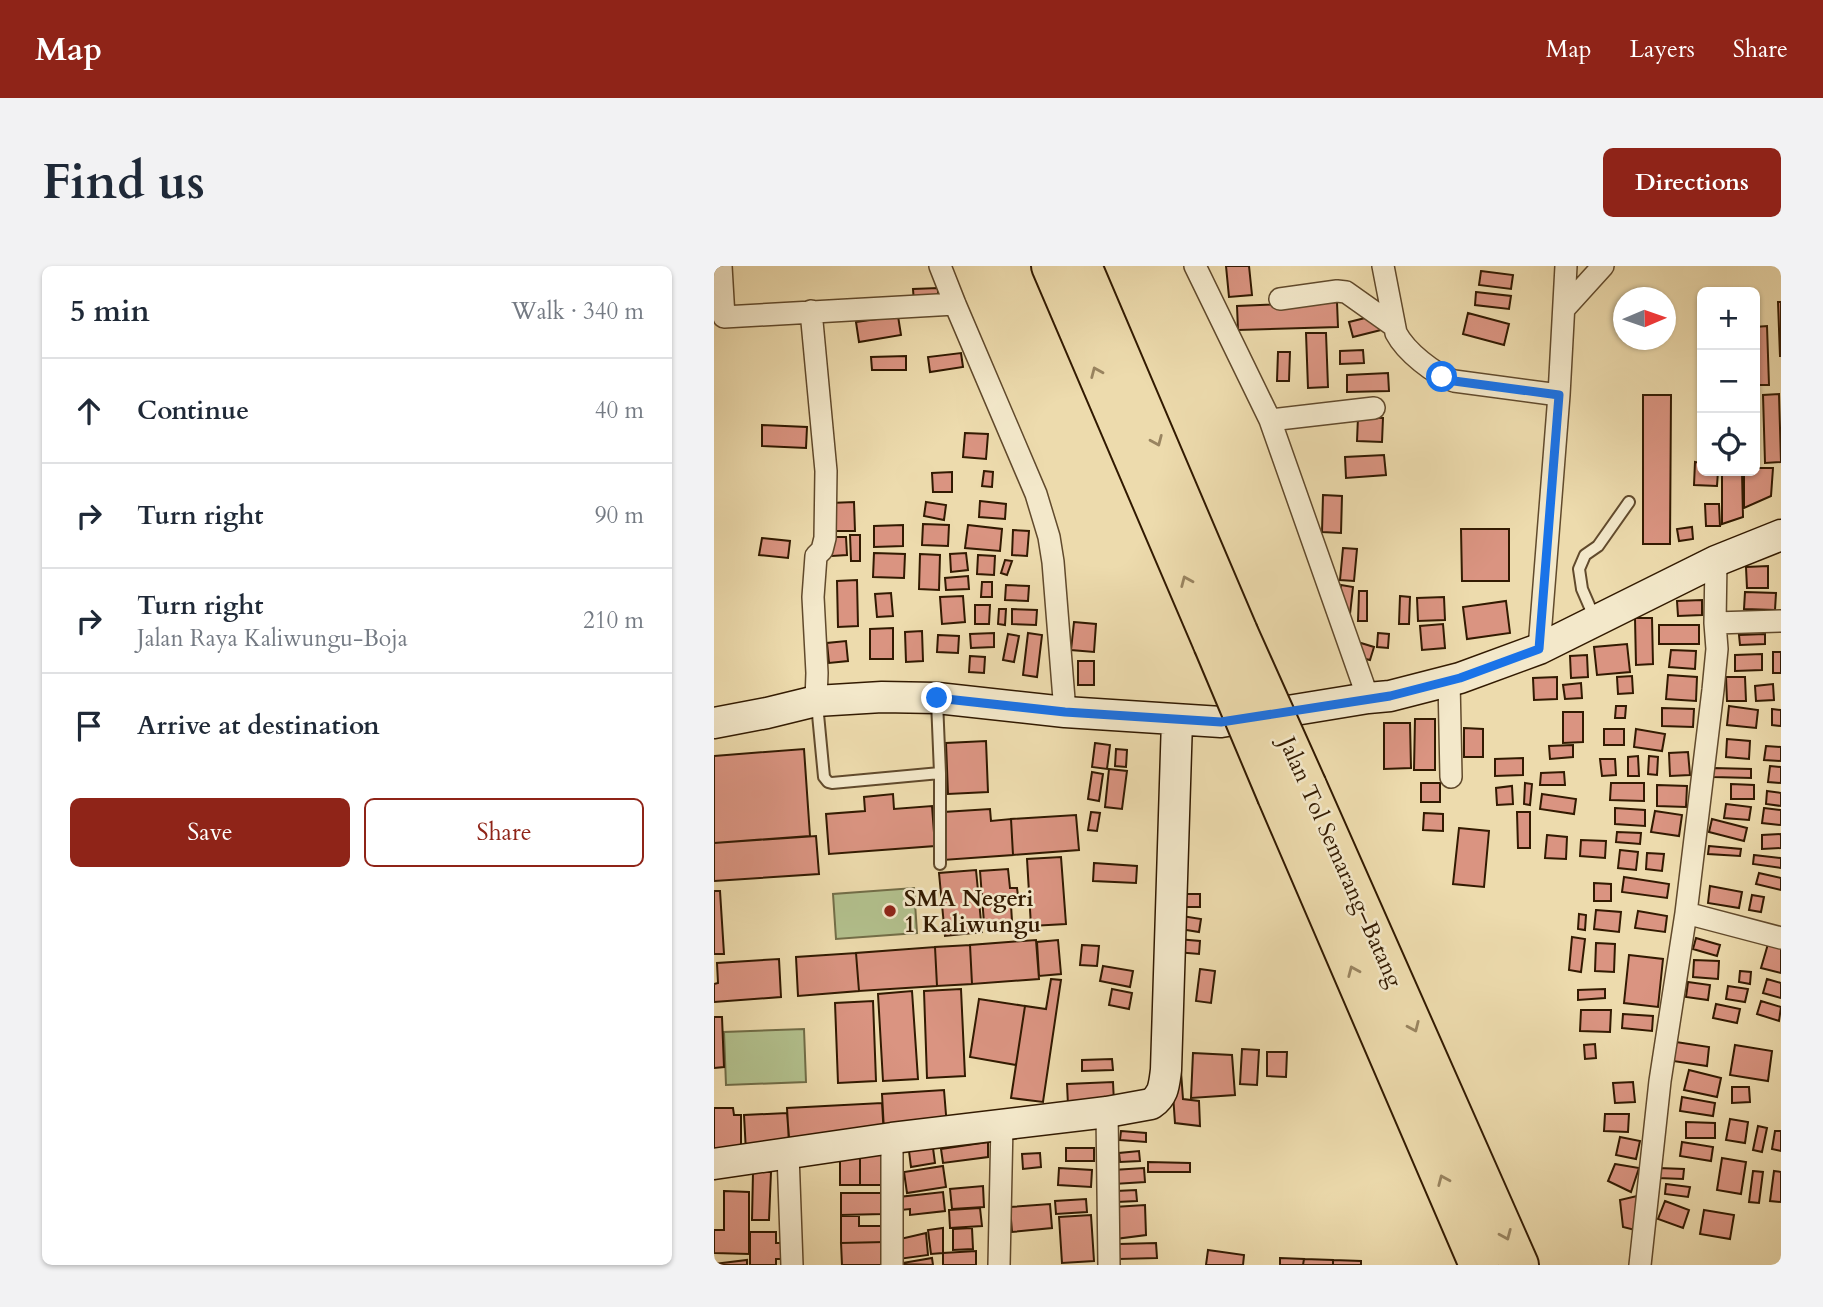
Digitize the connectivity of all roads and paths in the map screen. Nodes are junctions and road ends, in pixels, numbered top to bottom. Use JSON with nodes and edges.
{"nodes":[{"id":1,"x":721,"y":266,"type":"edge"},
{"id":2,"x":940,"y":266,"type":"edge"},
{"id":3,"x":1051,"y":266,"type":"edge"},
{"id":4,"x":1082,"y":266,"type":"edge"},
{"id":5,"x":1195,"y":266,"type":"edge"},
{"id":6,"x":1383,"y":266,"type":"edge"},
{"id":7,"x":1566,"y":266,"type":"edge"},
{"id":8,"x":1603,"y":266,"type":"edge"},
{"id":9,"x":1280,"y":299,"type":"dead end"},
{"id":10,"x":955,"y":303,"type":"junction"},
{"id":11,"x":1564,"y":309,"type":"junction"},
{"id":12,"x":811,"y":312,"type":"junction"},
{"id":13,"x":719,"y":317,"type":"edge"},
{"id":14,"x":1394,"y":326,"type":"junction"},
{"id":15,"x":1559,"y":395,"type":"junction"},
{"id":16,"x":1374,"y":408,"type":"dead end"},
{"id":17,"x":1270,"y":420,"type":"junction"},
{"id":18,"x":1629,"y":502,"type":"dead end"},
{"id":19,"x":1781,"y":535,"type":"edge"},
{"id":20,"x":1716,"y":561,"type":"junction"},
{"id":21,"x":1596,"y":621,"type":"junction"},
{"id":22,"x":1781,"y":621,"type":"edge"},
{"id":23,"x":1715,"y":623,"type":"junction"},
{"id":24,"x":1226,"y":638,"type":"junction"},
{"id":25,"x":1539,"y":649,"type":"junction"},
{"id":26,"x":1449,"y":680,"type":"junction"},
{"id":27,"x":937,"y":698,"type":"junction"},
{"id":28,"x":1368,"y":698,"type":"junction"},
{"id":29,"x":816,"y":701,"type":"junction"},
{"id":30,"x":1065,"y":712,"type":"junction"},
{"id":31,"x":1177,"y":720,"type":"junction"},
{"id":32,"x":714,"y":723,"type":"edge"},
{"id":33,"x":940,"y":773,"type":"junction"},
{"id":34,"x":1451,"y":777,"type":"dead end"},
{"id":35,"x":1292,"y":791,"type":"junction"},
{"id":36,"x":940,"y":864,"type":"dead end"},
{"id":37,"x":1686,"y":913,"type":"junction"},
{"id":38,"x":1781,"y":938,"type":"edge"},
{"id":39,"x":1107,"y":1112,"type":"junction"},
{"id":40,"x":1002,"y":1124,"type":"junction"},
{"id":41,"x":892,"y":1138,"type":"junction"},
{"id":42,"x":788,"y":1154,"type":"junction"},
{"id":43,"x":714,"y":1164,"type":"edge"},
{"id":44,"x":792,"y":1265,"type":"edge"},
{"id":45,"x":892,"y":1265,"type":"edge"},
{"id":46,"x":999,"y":1265,"type":"edge"},
{"id":47,"x":1109,"y":1265,"type":"edge"},
{"id":48,"x":1479,"y":1265,"type":"edge"},
{"id":49,"x":1519,"y":1265,"type":"edge"},
{"id":50,"x":1640,"y":1265,"type":"edge"}],
"edges":[{"from":1,"to":13,"type":"street"},
{"from":2,"to":10,"type":"street"},
{"from":24,"to":3,"type":"highway","name":"Jalan Tol Semarang–Batang","one_way":true},
{"from":4,"to":24,"type":"highway","name":"Jalan Tol Semarang–Batang","one_way":true},
{"from":5,"to":17,"type":"street"},
{"from":6,"to":14,"type":"street"},
{"from":7,"to":11,"type":"street"},
{"from":8,"to":11,"type":"street"},
{"from":9,"to":14,"type":"street"},
{"from":10,"to":12,"type":"street"},
{"from":10,"to":30,"type":"street"},
{"from":11,"to":15,"type":"street"},
{"from":12,"to":13,"type":"street"},
{"from":12,"to":29,"type":"street"},
{"from":14,"to":15,"type":"street"},
{"from":15,"to":25,"type":"street"},
{"from":16,"to":17,"type":"street"},
{"from":17,"to":28,"type":"street"},
{"from":18,"to":21,"type":"lane"},
{"from":19,"to":20,"type":"main road"},
{"from":20,"to":21,"type":"main road"},
{"from":20,"to":23,"type":"street"},
{"from":21,"to":25,"type":"main road"},
{"from":22,"to":23,"type":"street"},
{"from":23,"to":37,"type":"street"},
{"from":24,"to":35,"type":"highway","name":"Jalan Tol Semarang–Batang","bridge":true},
{"from":25,"to":26,"type":"main road"},
{"from":26,"to":28,"type":"main road"},
{"from":26,"to":34,"type":"street"},
{"from":27,"to":29,"type":"main road"},
{"from":27,"to":30,"type":"main road"},
{"from":27,"to":33,"type":"lane"},
{"from":28,"to":31,"type":"main road"},
{"from":29,"to":32,"type":"main road"},
{"from":29,"to":33,"type":"lane"},
{"from":30,"to":31,"type":"main road"},
{"from":31,"to":39,"type":"main road"},
{"from":33,"to":36,"type":"lane"},
{"from":48,"to":35,"type":"highway","name":"Jalan Tol Semarang–Batang","one_way":true},
{"from":35,"to":49,"type":"highway","name":"Jalan Tol Semarang–Batang","one_way":true},
{"from":37,"to":38,"type":"street"},
{"from":37,"to":50,"type":"street"},
{"from":39,"to":40,"type":"main road"},
{"from":39,"to":47,"type":"street"},
{"from":40,"to":41,"type":"main road"},
{"from":40,"to":46,"type":"street"},
{"from":41,"to":42,"type":"main road"},
{"from":41,"to":45,"type":"street"},
{"from":42,"to":43,"type":"main road"},
{"from":42,"to":44,"type":"street"}]}
